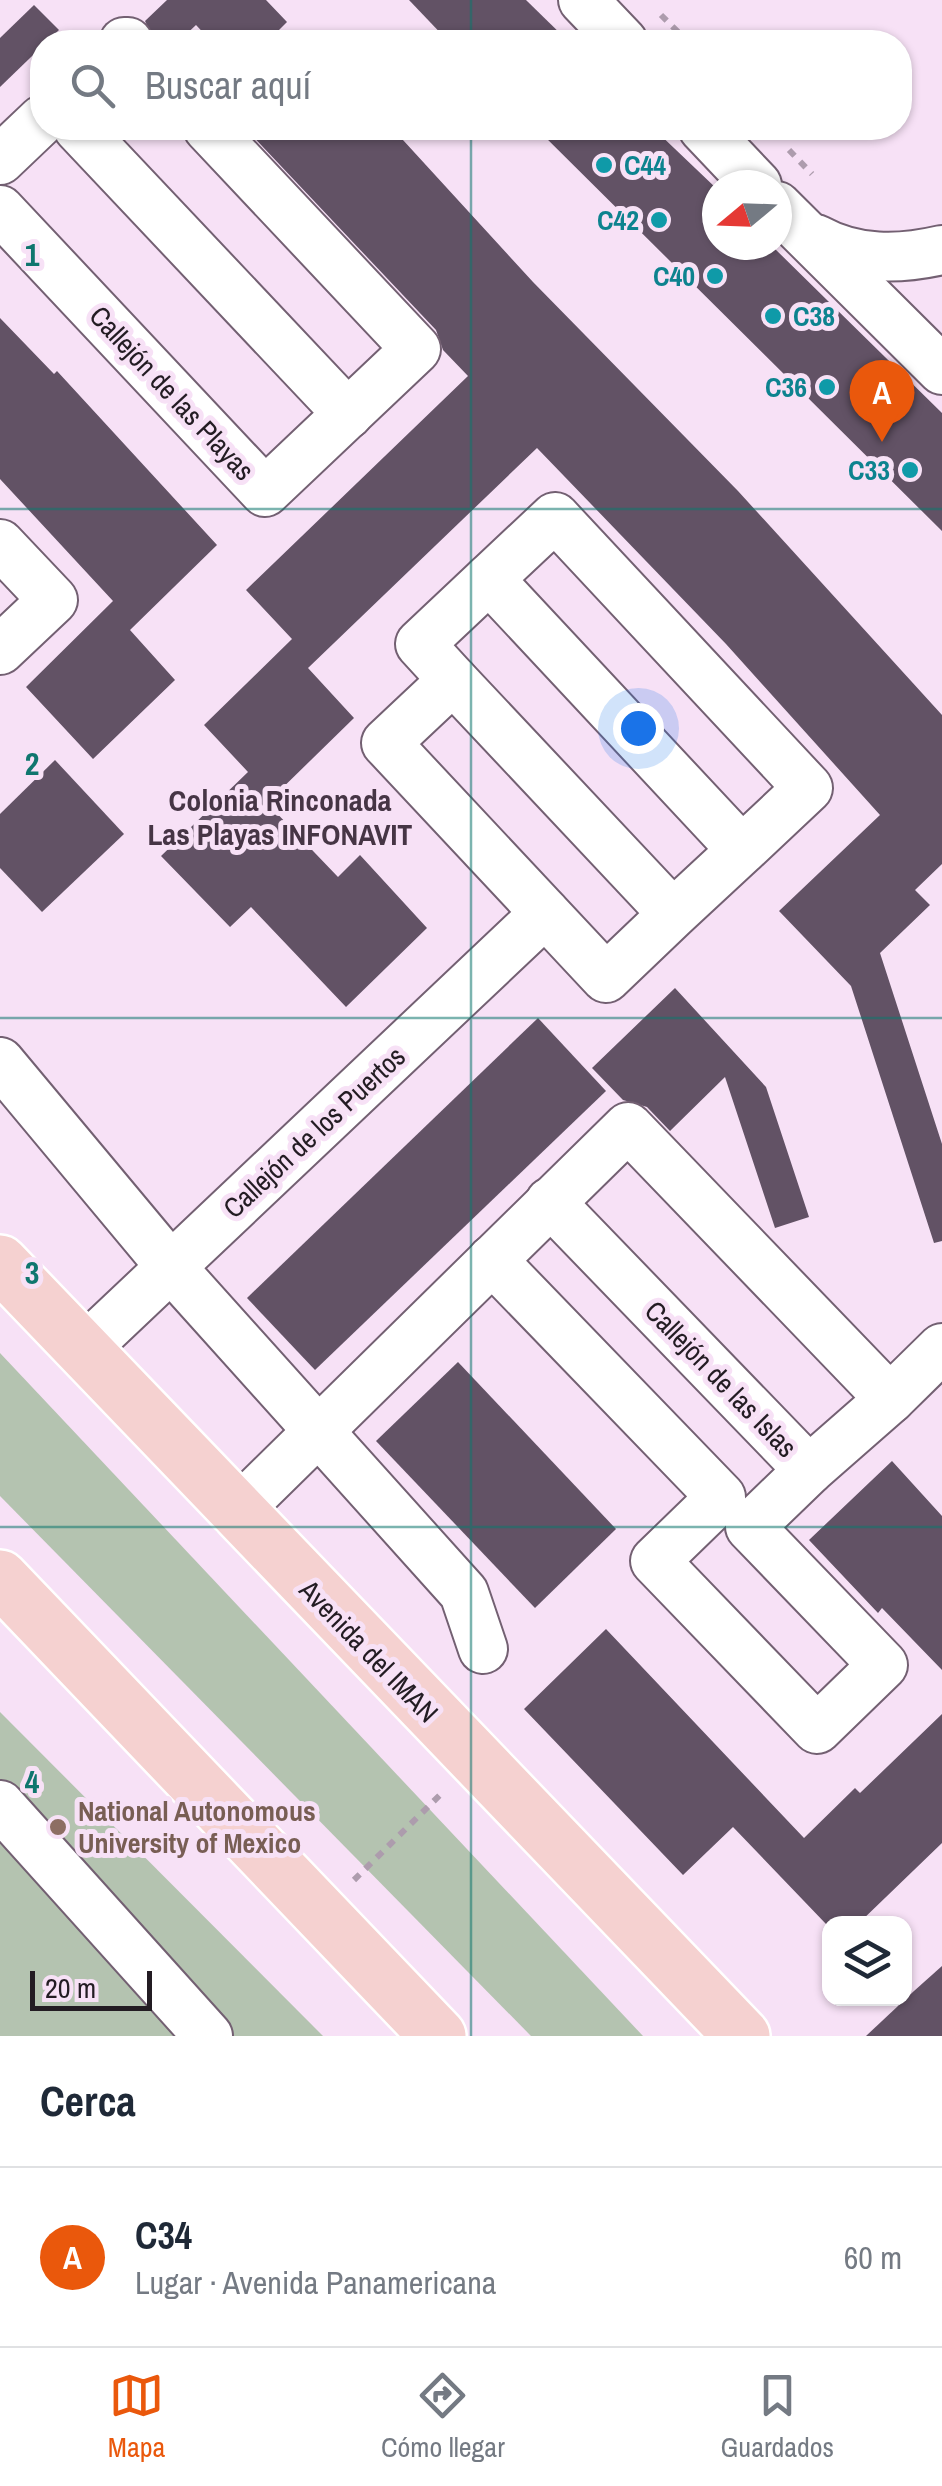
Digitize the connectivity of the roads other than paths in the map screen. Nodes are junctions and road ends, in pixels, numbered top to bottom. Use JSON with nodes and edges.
{"nodes":[{"id":1,"x":582,"y":0,"type":"edge"},
{"id":2,"x":611,"y":30,"type":"edge"},
{"id":3,"x":30,"y":131,"type":"edge"},
{"id":4,"x":89,"y":140,"type":"edge"},
{"id":5,"x":219,"y":140,"type":"edge"},
{"id":6,"x":714,"y":140,"type":"edge"},
{"id":7,"x":0,"y":160,"type":"edge"},
{"id":8,"x":743,"y":170,"type":"edge"},
{"id":9,"x":0,"y":210,"type":"edge"},
{"id":10,"x":792,"y":220,"type":"edge"},
{"id":11,"x":792,"y":222,"type":"edge"},
{"id":12,"x":942,"y":250,"type":"edge"},
{"id":13,"x":942,"y":370,"type":"edge"},
{"id":14,"x":348,"y":414,"type":"junction"},
{"id":15,"x":0,"y":544,"type":"edge"},
{"id":16,"x":489,"y":579,"type":"junction"},
{"id":17,"x":0,"y":650,"type":"edge"},
{"id":18,"x":454,"y":680,"type":"junction"},
{"id":19,"x":742,"y":850,"type":"junction"},
{"id":20,"x":545,"y":913,"type":"junction"},
{"id":21,"x":673,"y":914,"type":"junction"},
{"id":22,"x":0,"y":1062,"type":"edge"},
{"id":23,"x":550,"y":1202,"type":"junction"},
{"id":24,"x":492,"y":1260,"type":"junction"},
{"id":25,"x":0,"y":1263,"type":"edge"},
{"id":26,"x":171,"y":1267,"type":"junction"},
{"id":27,"x":82,"y":1351,"type":"junction"},
{"id":28,"x":924,"y":1376,"type":"edge"},
{"id":29,"x":314,"y":1430,"type":"junction"},
{"id":30,"x":808,"y":1470,"type":"junction"},
{"id":31,"x":235,"y":1512,"type":"junction"},
{"id":32,"x":736,"y":1512,"type":"junction"},
{"id":33,"x":0,"y":1578,"type":"edge"},
{"id":34,"x":0,"y":1622,"type":"edge"},
{"id":35,"x":483,"y":1649,"type":"dead end"},
{"id":36,"x":94,"y":1678,"type":"junction"},
{"id":37,"x":0,"y":1805,"type":"edge"},
{"id":38,"x":208,"y":2036,"type":"edge"},
{"id":39,"x":438,"y":2036,"type":"edge"},
{"id":40,"x":742,"y":2036,"type":"edge"}],
"edges":[{"from":1,"to":2,"type":"street"},
{"from":3,"to":7,"type":"street"},
{"from":4,"to":14,"type":"street"},
{"from":5,"to":14,"type":"street","name":"Callejón de las Playas"},
{"from":6,"to":8,"type":"street"},
{"from":9,"to":14,"type":"street","name":"Callejón de las Playas"},
{"from":10,"to":12,"type":"street"},
{"from":11,"to":13,"type":"street"},
{"from":15,"to":17,"type":"street"},
{"from":16,"to":18,"type":"street"},
{"from":16,"to":19,"type":"street"},
{"from":16,"to":19,"type":"street"},
{"from":18,"to":20,"type":"street"},
{"from":18,"to":21,"type":"street"},
{"from":19,"to":21,"type":"street"},
{"from":20,"to":21,"type":"street"},
{"from":20,"to":26,"type":"street","name":"Callejón de los Puertos"},
{"from":22,"to":26,"type":"street"},
{"from":23,"to":24,"type":"street"},
{"from":23,"to":28,"type":"street"},
{"from":23,"to":30,"type":"street","name":"Callejón de las Islas"},
{"from":24,"to":29,"type":"street"},
{"from":24,"to":32,"type":"street","name":"Callejón de las Islas"},
{"from":25,"to":27,"type":"main road","name":"Avenida del IMAN"},
{"from":26,"to":27,"type":"street","name":"Callejón de los Puertos"},
{"from":26,"to":29,"type":"street"},
{"from":27,"to":31,"type":"main road","name":"Avenida del IMAN"},
{"from":28,"to":30,"type":"street"},
{"from":29,"to":31,"type":"street"},
{"from":29,"to":35,"type":"street"},
{"from":30,"to":32,"type":"street","name":"Callejón de las Islas"},
{"from":31,"to":40,"type":"main road","name":"Avenida del IMAN"},
{"from":32,"to":32,"type":"street","name":"Callejón de las Islas"},
{"from":33,"to":36,"type":"main road"},
{"from":34,"to":36,"type":"main road"},
{"from":36,"to":39,"type":"main road"},
{"from":37,"to":38,"type":"street"}]}
